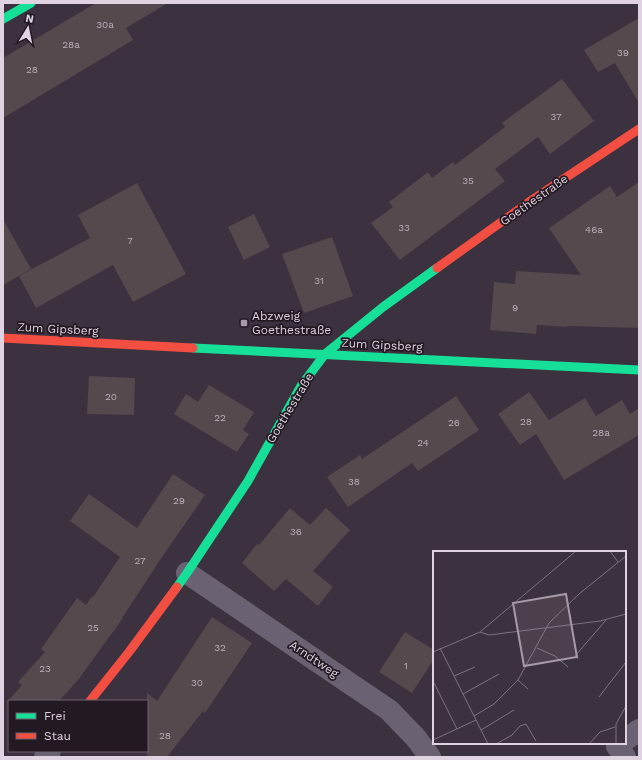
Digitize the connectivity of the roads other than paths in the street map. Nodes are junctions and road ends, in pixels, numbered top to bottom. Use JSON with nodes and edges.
{"nodes":[{"id":1,"x":31,"y":3,"type":"edge"},
{"id":2,"x":3,"y":19,"type":"edge"},
{"id":3,"x":639,"y":129,"type":"edge"},
{"id":4,"x":3,"y":338,"type":"edge"},
{"id":5,"x":325,"y":354,"type":"junction"},
{"id":6,"x":639,"y":370,"type":"edge"},
{"id":7,"x":187,"y":573,"type":"junction"},
{"id":8,"x":91,"y":700,"type":"edge"},
{"id":9,"x":639,"y":730,"type":"edge"},
{"id":10,"x":626,"y":739,"type":"edge"},
{"id":11,"x":619,"y":744,"type":"edge"},
{"id":12,"x":430,"y":757,"type":"edge"},
{"id":13,"x":625,"y":757,"type":"edge"}],
"edges":[{"from":1,"to":2,"type":"street"},
{"from":3,"to":5,"type":"street","name":"Goethestraße"},
{"from":4,"to":5,"type":"street","name":"Zum Gipsberg"},
{"from":5,"to":6,"type":"street","name":"Zum Gipsberg"},
{"from":5,"to":7,"type":"street","name":"Goethestraße"},
{"from":7,"to":8,"type":"street","name":"Goethestraße"},
{"from":7,"to":12,"type":"street","name":"Arndtweg"},
{"from":9,"to":10,"type":"street"},
{"from":11,"to":13,"type":"street"}]}
